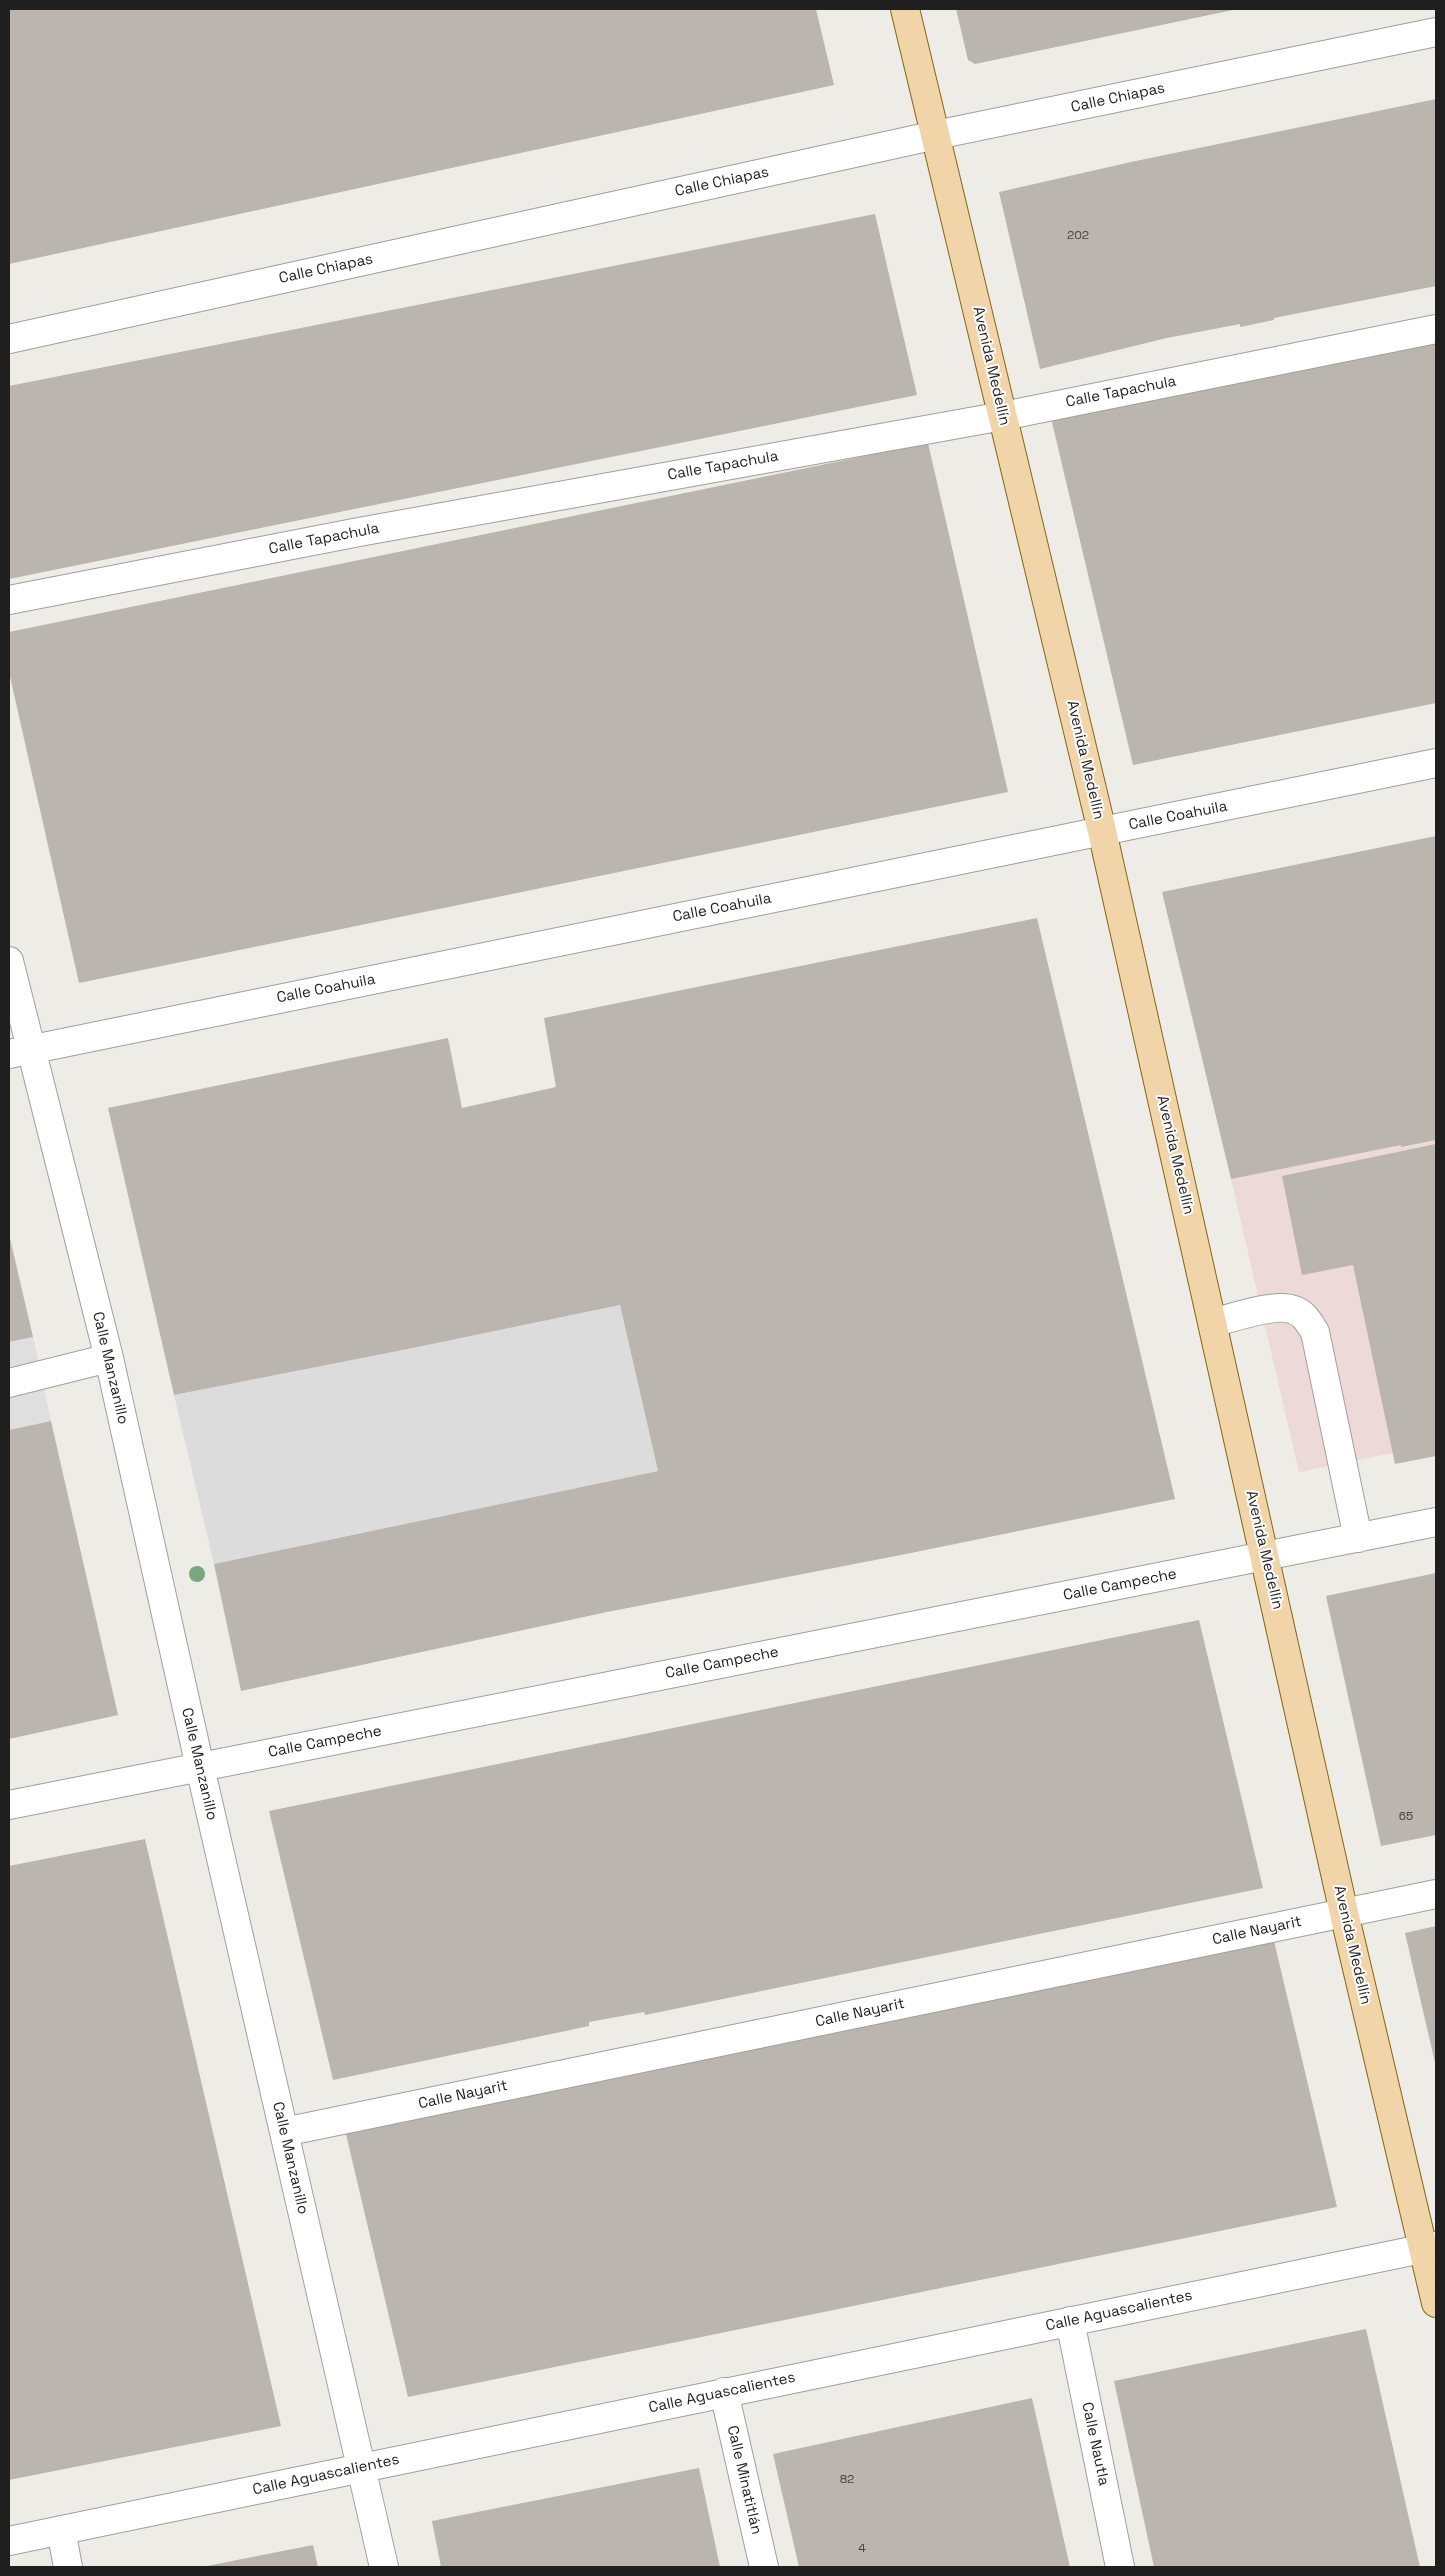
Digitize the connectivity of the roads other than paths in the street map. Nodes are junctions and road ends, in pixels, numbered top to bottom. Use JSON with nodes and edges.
{"nodes":[{"id":1,"x":905,"y":9,"type":"edge"},
{"id":2,"x":1436,"y":32,"type":"edge"},
{"id":3,"x":936,"y":135,"type":"junction"},
{"id":4,"x":1436,"y":329,"type":"edge"},
{"id":5,"x":9,"y":339,"type":"edge"},
{"id":6,"x":1003,"y":416,"type":"junction"},
{"id":7,"x":9,"y":600,"type":"edge"},
{"id":8,"x":1436,"y":763,"type":"edge"},
{"id":9,"x":1102,"y":831,"type":"junction"},
{"id":10,"x":9,"y":961,"type":"edge"},
{"id":11,"x":19,"y":1051,"type":"edge"},
{"id":12,"x":1213,"y":1323,"type":"junction"},
{"id":13,"x":109,"y":1358,"type":"junction"},
{"id":14,"x":9,"y":1383,"type":"edge"},
{"id":15,"x":1436,"y":1522,"type":"edge"},
{"id":16,"x":1358,"y":1538,"type":"junction"},
{"id":17,"x":1265,"y":1556,"type":"junction"},
{"id":18,"x":200,"y":1767,"type":"junction"},
{"id":19,"x":9,"y":1805,"type":"edge"},
{"id":20,"x":1436,"y":1894,"type":"edge"},
{"id":21,"x":1344,"y":1913,"type":"junction"},
{"id":22,"x":284,"y":2132,"type":"junction"},
{"id":23,"x":1430,"y":2247,"type":"edge"},
{"id":24,"x":1436,"y":2303,"type":"edge"},
{"id":25,"x":1070,"y":2321,"type":"junction"},
{"id":26,"x":724,"y":2392,"type":"junction"},
{"id":27,"x":361,"y":2468,"type":"junction"},
{"id":28,"x":61,"y":2530,"type":"junction"},
{"id":29,"x":9,"y":2541,"type":"edge"},
{"id":30,"x":68,"y":2567,"type":"edge"},
{"id":31,"x":384,"y":2567,"type":"edge"},
{"id":32,"x":764,"y":2567,"type":"edge"},
{"id":33,"x":1120,"y":2567,"type":"edge"}],
"edges":[{"from":1,"to":3,"type":"main road","name":"Avenida Medellín"},
{"from":2,"to":3,"type":"street","name":"Calle Chiapas"},
{"from":3,"to":5,"type":"street","name":"Calle Chiapas"},
{"from":3,"to":6,"type":"main road","name":"Avenida Medellín"},
{"from":4,"to":6,"type":"street","name":"Calle Tapachula"},
{"from":6,"to":7,"type":"street","name":"Calle Tapachula"},
{"from":6,"to":9,"type":"main road","name":"Avenida Medellín"},
{"from":8,"to":9,"type":"street","name":"Calle Coahuila"},
{"from":9,"to":11,"type":"street","name":"Calle Coahuila"},
{"from":9,"to":12,"type":"main road","name":"Avenida Medellín"},
{"from":10,"to":11,"type":"street","name":"Calle Manzanillo"},
{"from":11,"to":13,"type":"street","name":"Calle Manzanillo"},
{"from":12,"to":16,"type":"street"},
{"from":12,"to":17,"type":"main road","name":"Avenida Medellín"},
{"from":13,"to":14,"type":"street"},
{"from":13,"to":18,"type":"street","name":"Calle Manzanillo"},
{"from":15,"to":16,"type":"street","name":"Calle Campeche"},
{"from":16,"to":17,"type":"street","name":"Calle Campeche"},
{"from":17,"to":18,"type":"street","name":"Calle Campeche"},
{"from":17,"to":21,"type":"main road","name":"Avenida Medellín"},
{"from":18,"to":19,"type":"street","name":"Calle Campeche"},
{"from":18,"to":22,"type":"street","name":"Calle Manzanillo"},
{"from":20,"to":21,"type":"street","name":"Calle Nayarit"},
{"from":21,"to":22,"type":"street","name":"Calle Nayarit"},
{"from":21,"to":23,"type":"main road","name":"Avenida Medellín"},
{"from":22,"to":27,"type":"street","name":"Calle Manzanillo"},
{"from":23,"to":24,"type":"main road","name":"Avenida Medellín"},
{"from":23,"to":25,"type":"street","name":"Calle Aguascalientes"},
{"from":25,"to":26,"type":"street","name":"Calle Aguascalientes"},
{"from":25,"to":33,"type":"street","name":"Calle Nautla"},
{"from":26,"to":27,"type":"street","name":"Calle Aguascalientes"},
{"from":26,"to":32,"type":"street","name":"Calle Minatitlán"},
{"from":27,"to":28,"type":"street","name":"Calle Aguascalientes"},
{"from":27,"to":31,"type":"street","name":"Calle Manzanillo"},
{"from":28,"to":29,"type":"street","name":"Calle Aguascalientes"},
{"from":28,"to":30,"type":"street"}]}
